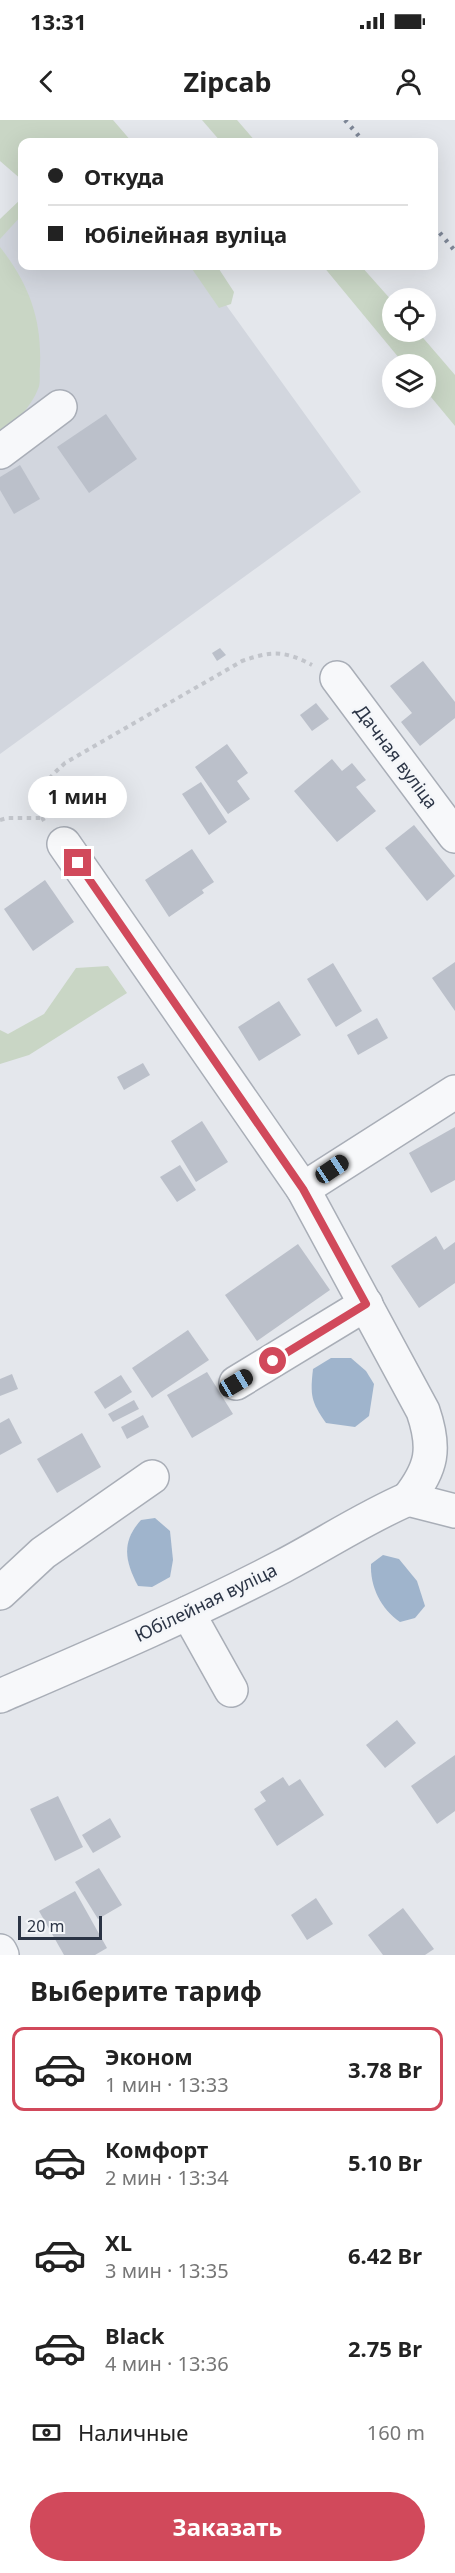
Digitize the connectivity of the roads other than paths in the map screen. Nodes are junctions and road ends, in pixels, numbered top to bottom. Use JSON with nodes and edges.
{"nodes":[{"id":1,"x":60,"y":407,"type":"dead end"},
{"id":2,"x":0,"y":452,"type":"edge"},
{"id":3,"x":337,"y":678,"type":"road end"},
{"id":4,"x":455,"y":836,"type":"edge"},
{"id":5,"x":64,"y":844,"type":"road end"},
{"id":6,"x":455,"y":1092,"type":"edge"},
{"id":7,"x":303,"y":1189,"type":"junction"},
{"id":8,"x":366,"y":1304,"type":"junction"},
{"id":9,"x":236,"y":1383,"type":"dead end"},
{"id":10,"x":152,"y":1476,"type":"dead end"},
{"id":11,"x":408,"y":1499,"type":"junction"},
{"id":12,"x":455,"y":1511,"type":"edge"},
{"id":13,"x":0,"y":1593,"type":"edge"},
{"id":14,"x":188,"y":1613,"type":"junction"},
{"id":15,"x":231,"y":1690,"type":"dead end"},
{"id":16,"x":0,"y":1696,"type":"edge"}],
"edges":[{"from":1,"to":2,"type":"street"},
{"from":3,"to":4,"type":"street","name":"Дачная вуліца"},
{"from":5,"to":7,"type":"street"},
{"from":6,"to":7,"type":"street"},
{"from":7,"to":8,"type":"street"},
{"from":8,"to":9,"type":"street"},
{"from":8,"to":11,"type":"street"},
{"from":10,"to":13,"type":"street"},
{"from":11,"to":12,"type":"street"},
{"from":11,"to":14,"type":"street","name":"Юбілейная вуліца"},
{"from":14,"to":15,"type":"street"},
{"from":14,"to":16,"type":"street","name":"Юбілейная вуліца"}]}
